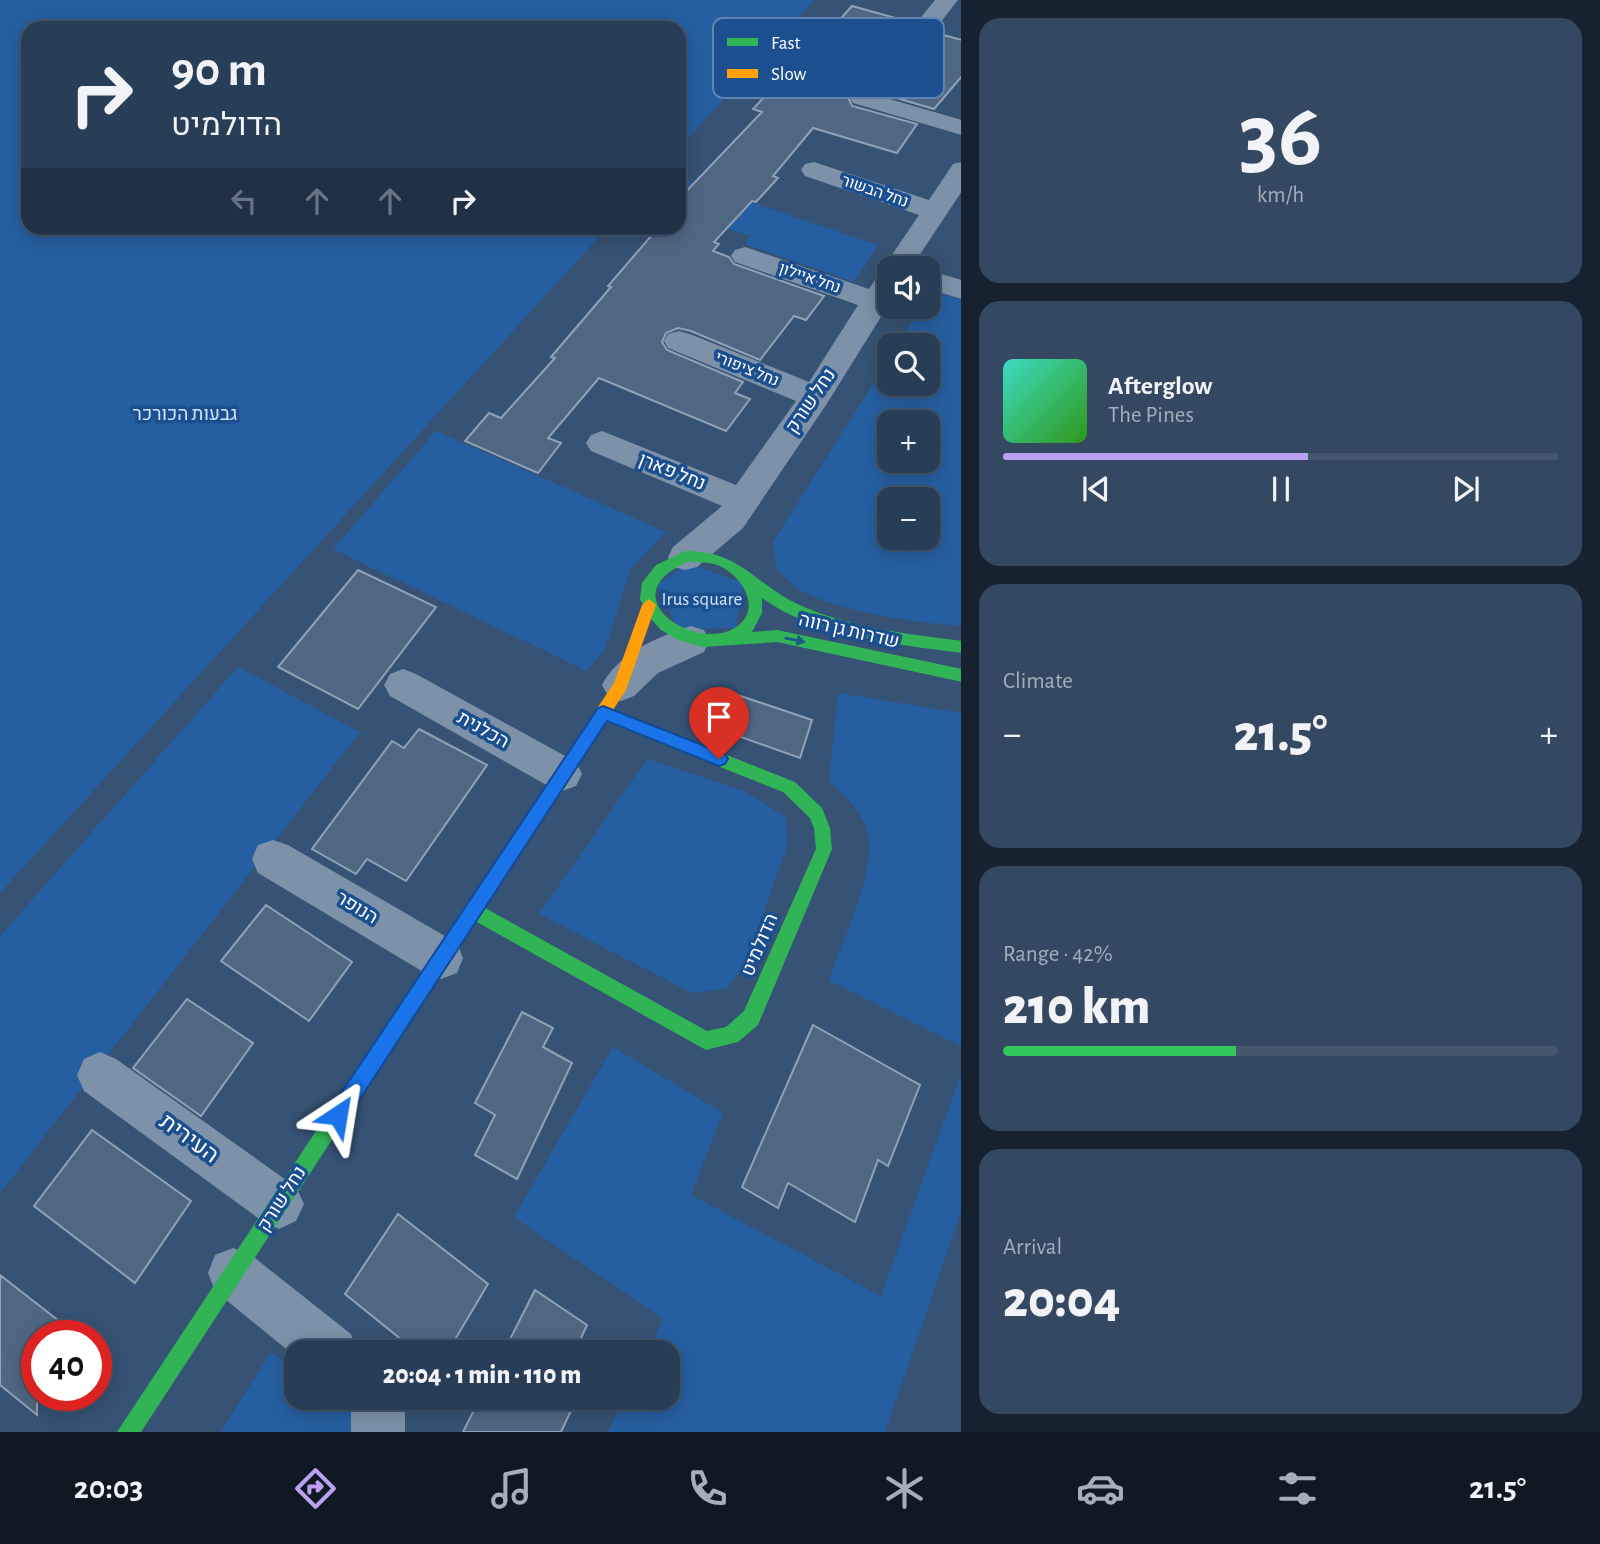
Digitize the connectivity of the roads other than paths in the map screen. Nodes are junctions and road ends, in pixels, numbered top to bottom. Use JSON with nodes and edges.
{"nodes":[{"id":1,"x":942,"y":6,"type":"edge"},
{"id":2,"x":961,"y":19,"type":"edge"},
{"id":3,"x":862,"y":98,"type":"dead end"},
{"id":4,"x":961,"y":128,"type":"edge"},
{"id":5,"x":814,"y":170,"type":"dead end"},
{"id":6,"x":961,"y":170,"type":"edge"},
{"id":7,"x":935,"y":211,"type":"junction"},
{"id":8,"x":745,"y":256,"type":"dead end"},
{"id":9,"x":905,"y":256,"type":"edge"},
{"id":10,"x":940,"y":283,"type":"edge"},
{"id":11,"x":877,"y":290,"type":"edge"},
{"id":12,"x":961,"y":290,"type":"edge"},
{"id":13,"x":877,"y":299,"type":"edge"},
{"id":14,"x":679,"y":341,"type":"dead end"},
{"id":15,"x":815,"y":397,"type":"junction"},
{"id":16,"x":602,"y":443,"type":"dead end"},
{"id":17,"x":737,"y":510,"type":"junction"},
{"id":18,"x":685,"y":557,"type":"junction"},
{"id":19,"x":745,"y":577,"type":"junction"},
{"id":20,"x":649,"y":605,"type":"junction"},
{"id":21,"x":727,"y":640,"type":"junction"},
{"id":22,"x":691,"y":641,"type":"junction"},
{"id":23,"x":961,"y":647,"type":"edge"},
{"id":24,"x":961,"y":676,"type":"edge"},
{"id":25,"x":403,"y":685,"type":"dead end"},
{"id":26,"x":612,"y":699,"type":"junction"},
{"id":27,"x":562,"y":774,"type":"junction"},
{"id":28,"x":273,"y":859,"type":"dead end"},
{"id":29,"x":472,"y":910,"type":"junction"},
{"id":30,"x":441,"y":958,"type":"junction"},
{"id":31,"x":100,"y":1075,"type":"dead end"},
{"id":32,"x":279,"y":1204,"type":"junction"},
{"id":33,"x":233,"y":1273,"type":"junction"},
{"id":34,"x":316,"y":1340,"type":"edge"},
{"id":35,"x":377,"y":1410,"type":"edge"},
{"id":36,"x":128,"y":1432,"type":"edge"},
{"id":37,"x":378,"y":1432,"type":"edge"}],
"edges":[{"from":1,"to":2,"type":"street"},
{"from":3,"to":4,"type":"street"},
{"from":5,"to":7,"type":"street","name":"נחל הבשור"},
{"from":6,"to":7,"type":"street"},
{"from":7,"to":9,"type":"street"},
{"from":8,"to":11,"type":"street","name":"נחל איילון"},
{"from":10,"to":12,"type":"street"},
{"from":13,"to":15,"type":"street","name":"נחל שורק"},
{"from":14,"to":15,"type":"street","name":"נחל ציפורי"},
{"from":15,"to":17,"type":"street","name":"נחל שורק"},
{"from":16,"to":17,"type":"street","name":"נחל פארן"},
{"from":17,"to":18,"type":"street","name":"נחל שורק"},
{"from":17,"to":19,"type":"street"},
{"from":18,"to":19,"type":"street"},
{"from":18,"to":20,"type":"street"},
{"from":19,"to":21,"type":"street"},
{"from":19,"to":23,"type":"street","name":"שדרות גן רווה"},
{"from":20,"to":22,"type":"street"},
{"from":20,"to":26,"type":"street","name":"נחל שורק"},
{"from":21,"to":22,"type":"street"},
{"from":21,"to":24,"type":"street","name":"שדרות גן רווה","one_way":true},
{"from":22,"to":26,"type":"street","name":"נחל שורק"},
{"from":25,"to":27,"type":"street","name":"הכלנית"},
{"from":26,"to":27,"type":"street","name":"נחל שורק"},
{"from":26,"to":29,"type":"street","name":"הדולמיט"},
{"from":27,"to":29,"type":"street","name":"נחל שורק"},
{"from":28,"to":30,"type":"street","name":"הנופר"},
{"from":29,"to":30,"type":"street","name":"נחל שורק"},
{"from":30,"to":32,"type":"street","name":"נחל שורק"},
{"from":31,"to":32,"type":"street","name":"העירית"},
{"from":32,"to":33,"type":"street","name":"נחל שורק"},
{"from":33,"to":34,"type":"street"},
{"from":33,"to":36,"type":"street","name":"נחל שורק"},
{"from":35,"to":37,"type":"street"}]}
